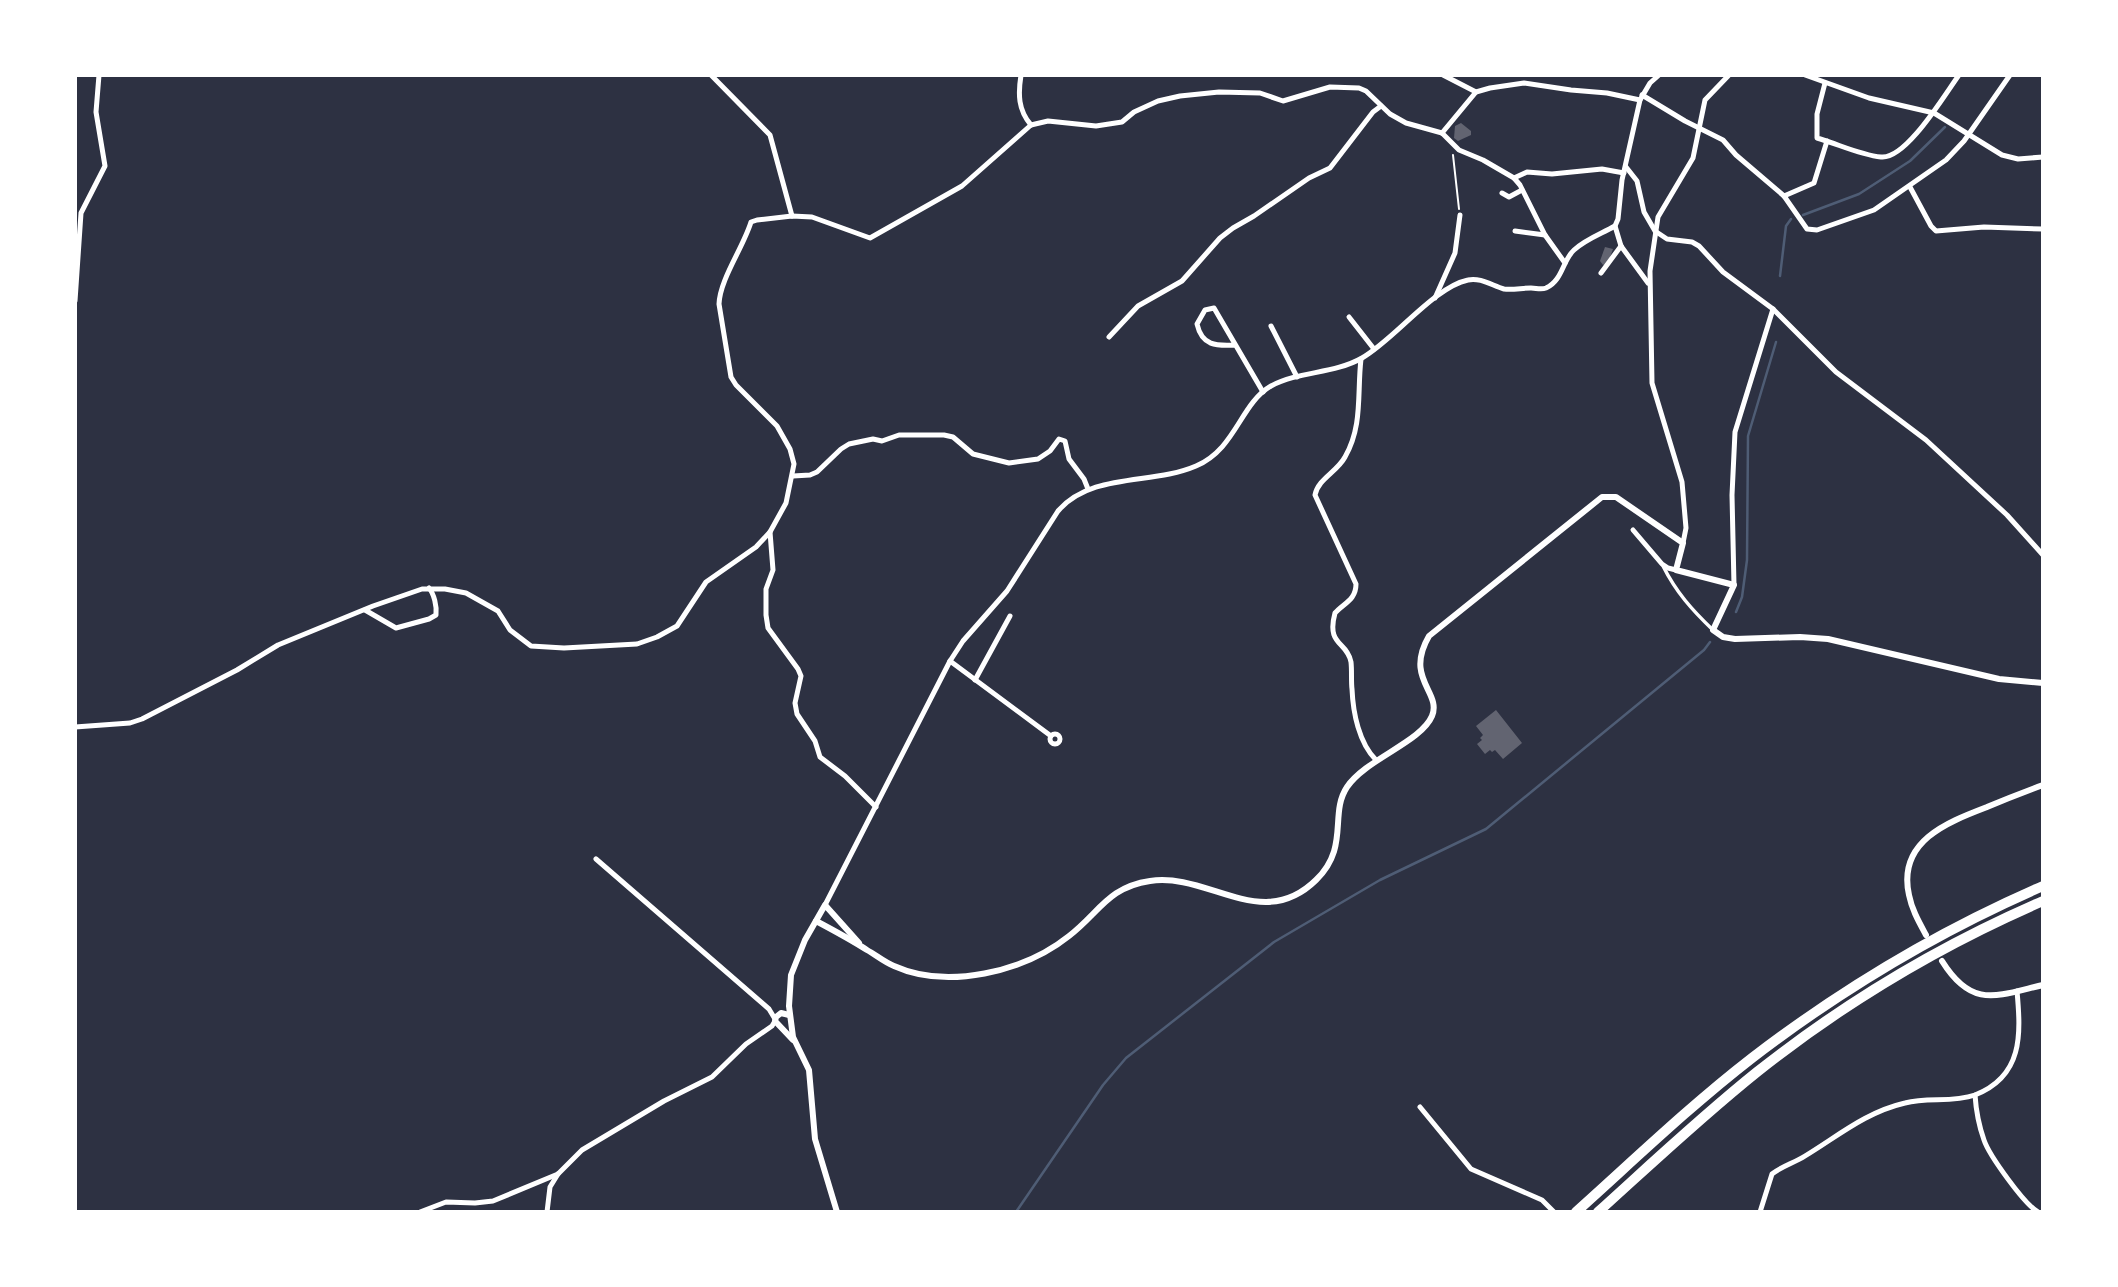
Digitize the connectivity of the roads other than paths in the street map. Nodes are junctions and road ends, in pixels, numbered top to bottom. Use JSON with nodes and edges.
{"nodes":[{"id":1,"x":99,"y":75,"type":"edge"},
{"id":2,"x":711,"y":75,"type":"edge"},
{"id":3,"x":1021,"y":75,"type":"edge"},
{"id":4,"x":1443,"y":75,"type":"edge"},
{"id":5,"x":1527,"y":75,"type":"edge"},
{"id":6,"x":1645,"y":75,"type":"edge"},
{"id":7,"x":1658,"y":75,"type":"edge"},
{"id":8,"x":1729,"y":75,"type":"edge"},
{"id":9,"x":1805,"y":75,"type":"edge"},
{"id":10,"x":1959,"y":75,"type":"edge"},
{"id":11,"x":2010,"y":75,"type":"edge"},
{"id":12,"x":1524,"y":83,"type":"junction"},
{"id":13,"x":1650,"y":83,"type":"junction"},
{"id":14,"x":1825,"y":83,"type":"junction"},
{"id":15,"x":1476,"y":92,"type":"junction"},
{"id":16,"x":1641,"y":97,"type":"junction"},
{"id":17,"x":1381,"y":106,"type":"junction"},
{"id":18,"x":1934,"y":113,"type":"junction"},
{"id":19,"x":1031,"y":125,"type":"junction"},
{"id":20,"x":1699,"y":128,"type":"junction"},
{"id":21,"x":1442,"y":133,"type":"junction"},
{"id":22,"x":1967,"y":135,"type":"junction"},
{"id":23,"x":1827,"y":141,"type":"junction"},
{"id":24,"x":2043,"y":157,"type":"edge"},
{"id":25,"x":1625,"y":170,"type":"junction"},
{"id":26,"x":1514,"y":178,"type":"junction"},
{"id":27,"x":1910,"y":187,"type":"junction"},
{"id":28,"x":1522,"y":190,"type":"junction"},
{"id":29,"x":1503,"y":193,"type":"dead end"},
{"id":30,"x":1784,"y":196,"type":"junction"},
{"id":31,"x":1460,"y":215,"type":"road end"},
{"id":32,"x":792,"y":216,"type":"junction"},
{"id":33,"x":1615,"y":226,"type":"junction"},
{"id":34,"x":2043,"y":229,"type":"edge"},
{"id":35,"x":1515,"y":231,"type":"dead end"},
{"id":36,"x":1655,"y":231,"type":"junction"},
{"id":37,"x":1545,"y":235,"type":"junction"},
{"id":38,"x":1621,"y":246,"type":"junction"},
{"id":39,"x":1565,"y":263,"type":"junction"},
{"id":40,"x":1601,"y":273,"type":"dead end"},
{"id":41,"x":1650,"y":286,"type":"junction"},
{"id":42,"x":1435,"y":298,"type":"junction"},
{"id":43,"x":75,"y":301,"type":"edge"},
{"id":44,"x":1773,"y":309,"type":"junction"},
{"id":45,"x":1349,"y":317,"type":"dead end"},
{"id":46,"x":1271,"y":326,"type":"dead end"},
{"id":47,"x":1109,"y":337,"type":"dead end"},
{"id":48,"x":1235,"y":345,"type":"junction"},
{"id":49,"x":1374,"y":349,"type":"junction"},
{"id":50,"x":1361,"y":359,"type":"junction"},
{"id":51,"x":1297,"y":377,"type":"junction"},
{"id":52,"x":1263,"y":392,"type":"junction"},
{"id":53,"x":793,"y":476,"type":"junction"},
{"id":54,"x":1088,"y":489,"type":"junction"},
{"id":55,"x":1633,"y":530,"type":"dead end"},
{"id":56,"x":770,"y":532,"type":"junction"},
{"id":57,"x":1684,"y":543,"type":"junction"},
{"id":58,"x":2043,"y":555,"type":"edge"},
{"id":59,"x":1662,"y":564,"type":"junction"},
{"id":60,"x":1676,"y":570,"type":"junction"},
{"id":61,"x":1734,"y":585,"type":"junction"},
{"id":62,"x":429,"y":588,"type":"junction"},
{"id":63,"x":365,"y":610,"type":"junction"},
{"id":64,"x":1010,"y":616,"type":"dead end"},
{"id":65,"x":1713,"y":630,"type":"junction"},
{"id":66,"x":950,"y":662,"type":"junction"},
{"id":67,"x":975,"y":680,"type":"junction"},
{"id":68,"x":2043,"y":683,"type":"edge"},
{"id":69,"x":75,"y":727,"type":"edge"},
{"id":70,"x":1051,"y":736,"type":"dead end"},
{"id":71,"x":1376,"y":760,"type":"junction"},
{"id":72,"x":2043,"y":785,"type":"edge"},
{"id":73,"x":876,"y":807,"type":"junction"},
{"id":74,"x":596,"y":859,"type":"dead end"},
{"id":75,"x":2043,"y":886,"type":"edge"},
{"id":76,"x":2043,"y":901,"type":"edge"},
{"id":77,"x":825,"y":905,"type":"junction"},
{"id":78,"x":816,"y":921,"type":"junction"},
{"id":79,"x":1926,"y":935,"type":"dead end"},
{"id":80,"x":866,"y":949,"type":"junction"},
{"id":81,"x":1942,"y":961,"type":"dead end"},
{"id":82,"x":2043,"y":985,"type":"edge"},
{"id":83,"x":2017,"y":991,"type":"junction"},
{"id":84,"x":789,"y":992,"type":"junction"},
{"id":85,"x":789,"y":1016,"type":"junction"},
{"id":86,"x":777,"y":1017,"type":"junction"},
{"id":87,"x":790,"y":1024,"type":"junction"},
{"id":88,"x":781,"y":1029,"type":"junction"},
{"id":89,"x":767,"y":1031,"type":"junction"},
{"id":90,"x":797,"y":1046,"type":"junction"},
{"id":91,"x":1975,"y":1095,"type":"junction"},
{"id":92,"x":1420,"y":1107,"type":"dead end"},
{"id":93,"x":558,"y":1174,"type":"junction"},
{"id":94,"x":2035,"y":1211,"type":"edge"},
{"id":95,"x":420,"y":1212,"type":"edge"},
{"id":96,"x":547,"y":1212,"type":"edge"},
{"id":97,"x":837,"y":1212,"type":"edge"},
{"id":98,"x":1554,"y":1212,"type":"edge"},
{"id":99,"x":1576,"y":1212,"type":"edge"},
{"id":100,"x":1598,"y":1212,"type":"edge"},
{"id":101,"x":1760,"y":1212,"type":"edge"}],
"edges":[{"from":1,"to":43,"type":"street"},
{"from":2,"to":32,"type":"street"},
{"from":3,"to":19,"type":"street"},
{"from":4,"to":15,"type":"street"},
{"from":5,"to":12,"type":"street"},
{"from":6,"to":13,"type":"street"},
{"from":7,"to":13,"type":"street"},
{"from":8,"to":20,"type":"street"},
{"from":9,"to":14,"type":"street"},
{"from":10,"to":18,"type":"street"},
{"from":11,"to":22,"type":"street"},
{"from":12,"to":15,"type":"street"},
{"from":12,"to":16,"type":"street"},
{"from":13,"to":16,"type":"street"},
{"from":14,"to":18,"type":"street"},
{"from":14,"to":23,"type":"street"},
{"from":15,"to":21,"type":"street"},
{"from":16,"to":20,"type":"street"},
{"from":16,"to":25,"type":"street"},
{"from":17,"to":19,"type":"street"},
{"from":17,"to":21,"type":"street"},
{"from":17,"to":47,"type":"street"},
{"from":18,"to":22,"type":"street"},
{"from":18,"to":23,"type":"street"},
{"from":19,"to":32,"type":"street"},
{"from":20,"to":30,"type":"street"},
{"from":20,"to":36,"type":"street"},
{"from":21,"to":26,"type":"street"},
{"from":22,"to":24,"type":"street"},
{"from":22,"to":27,"type":"street"},
{"from":23,"to":30,"type":"street"},
{"from":25,"to":26,"type":"street"},
{"from":25,"to":33,"type":"street"},
{"from":25,"to":36,"type":"street"},
{"from":26,"to":28,"type":"street"},
{"from":27,"to":30,"type":"street"},
{"from":27,"to":34,"type":"street"},
{"from":28,"to":29,"type":"street"},
{"from":28,"to":37,"type":"street"},
{"from":31,"to":42,"type":"street"},
{"from":32,"to":53,"type":"street"},
{"from":33,"to":38,"type":"street"},
{"from":33,"to":39,"type":"street"},
{"from":35,"to":37,"type":"street"},
{"from":36,"to":41,"type":"street"},
{"from":36,"to":44,"type":"street"},
{"from":37,"to":39,"type":"street"},
{"from":38,"to":40,"type":"street"},
{"from":38,"to":41,"type":"street"},
{"from":39,"to":42,"type":"street"},
{"from":41,"to":57,"type":"street"},
{"from":42,"to":49,"type":"street"},
{"from":44,"to":58,"type":"street"},
{"from":44,"to":61,"type":"street"},
{"from":45,"to":49,"type":"street"},
{"from":46,"to":51,"type":"street"},
{"from":48,"to":48,"type":"street"},
{"from":48,"to":52,"type":"street"},
{"from":49,"to":50,"type":"street"},
{"from":50,"to":51,"type":"street"},
{"from":50,"to":71,"type":"street"},
{"from":51,"to":52,"type":"street"},
{"from":52,"to":54,"type":"street"},
{"from":53,"to":54,"type":"street"},
{"from":53,"to":56,"type":"street"},
{"from":54,"to":66,"type":"street"},
{"from":55,"to":59,"type":"street"},
{"from":56,"to":62,"type":"street"},
{"from":56,"to":73,"type":"street"},
{"from":57,"to":60,"type":"street"},
{"from":57,"to":71,"type":"street"},
{"from":59,"to":60,"type":"street"},
{"from":59,"to":65,"type":"street"},
{"from":60,"to":61,"type":"street"},
{"from":61,"to":65,"type":"street"},
{"from":62,"to":63,"type":"street"},
{"from":62,"to":63,"type":"street"},
{"from":63,"to":69,"type":"street"},
{"from":64,"to":67,"type":"street"},
{"from":65,"to":68,"type":"street"},
{"from":66,"to":67,"type":"street"},
{"from":66,"to":73,"type":"street"},
{"from":67,"to":70,"type":"street"},
{"from":71,"to":80,"type":"street"},
{"from":72,"to":79,"type":"street"},
{"from":73,"to":77,"type":"street"},
{"from":74,"to":86,"type":"street"},
{"from":75,"to":99,"type":"highway"},
{"from":76,"to":100,"type":"highway"},
{"from":77,"to":78,"type":"street"},
{"from":77,"to":80,"type":"street"},
{"from":78,"to":80,"type":"street"},
{"from":78,"to":84,"type":"street"},
{"from":81,"to":83,"type":"street"},
{"from":82,"to":83,"type":"street"},
{"from":83,"to":91,"type":"street"},
{"from":84,"to":85,"type":"street"},
{"from":84,"to":86,"type":"street"},
{"from":85,"to":86,"type":"street"},
{"from":85,"to":87,"type":"street"},
{"from":86,"to":88,"type":"street"},
{"from":86,"to":89,"type":"street"},
{"from":87,"to":88,"type":"street"},
{"from":87,"to":90,"type":"street"},
{"from":88,"to":89,"type":"street"},
{"from":88,"to":90,"type":"street"},
{"from":89,"to":93,"type":"street"},
{"from":90,"to":97,"type":"street"},
{"from":91,"to":94,"type":"street"},
{"from":91,"to":101,"type":"street"},
{"from":92,"to":98,"type":"street"},
{"from":93,"to":95,"type":"street"},
{"from":93,"to":96,"type":"street"}]}
